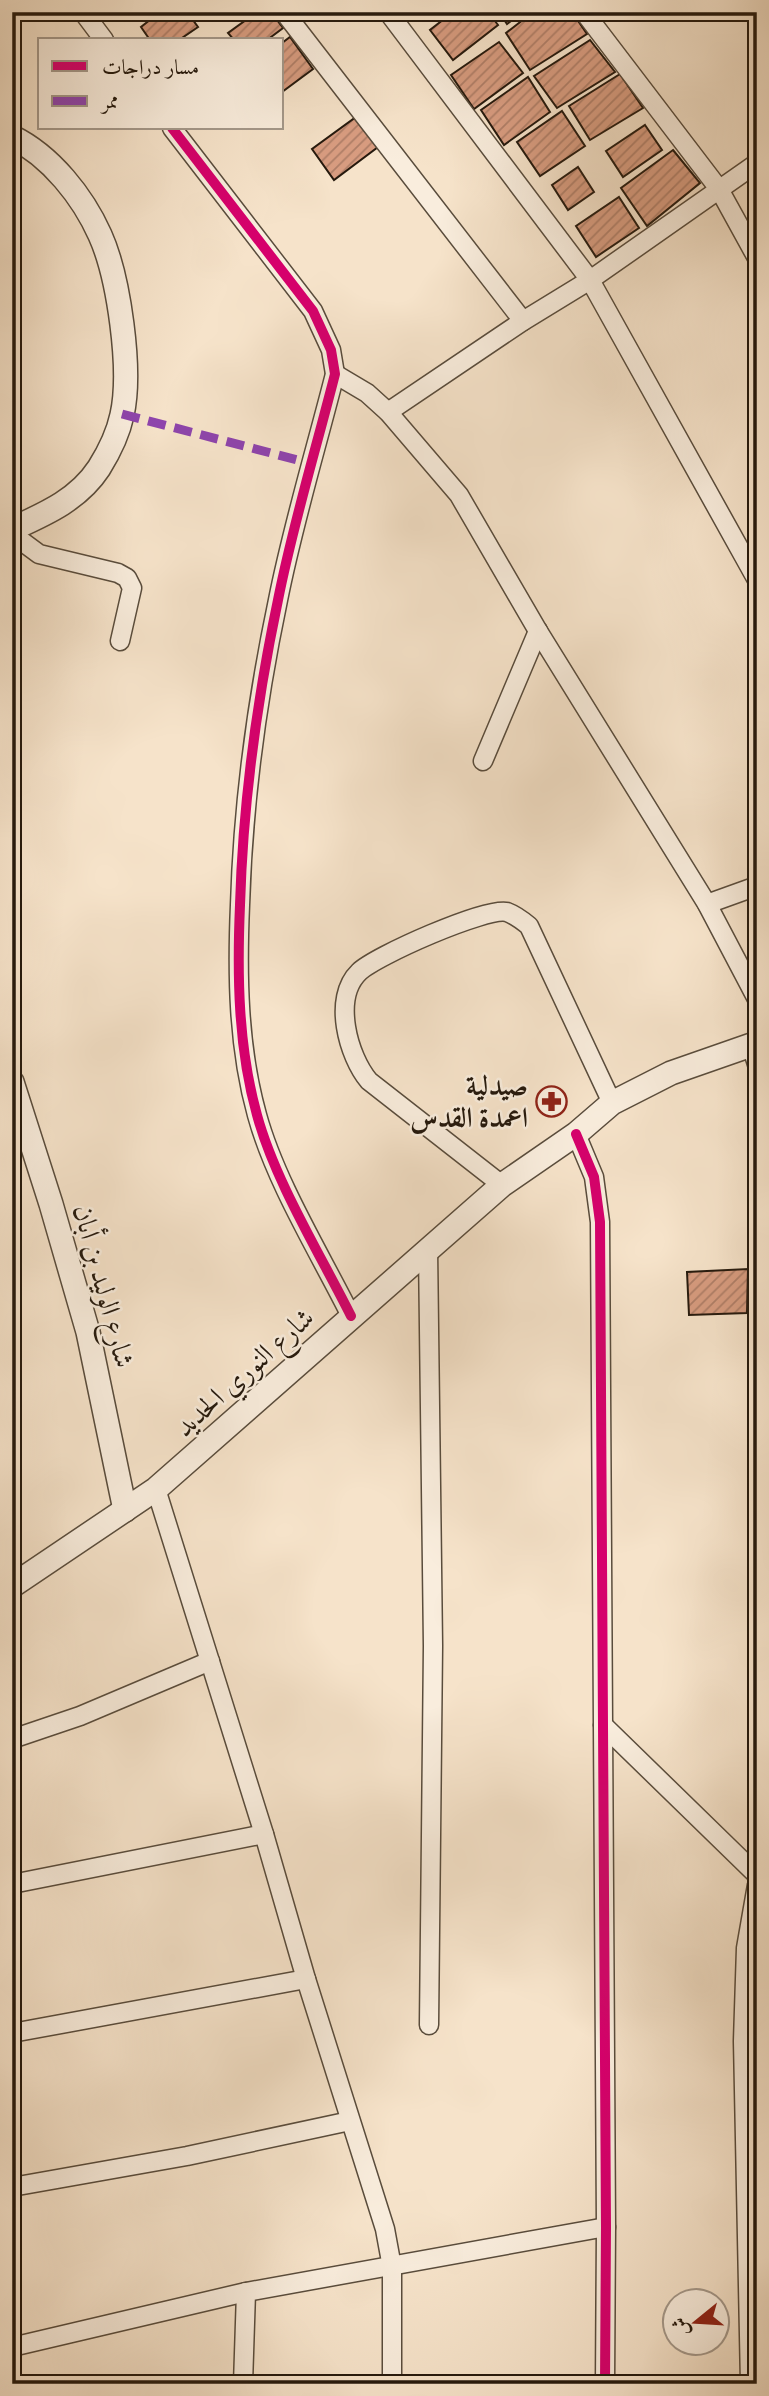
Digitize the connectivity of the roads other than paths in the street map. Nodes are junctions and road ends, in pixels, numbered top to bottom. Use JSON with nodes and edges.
{"nodes":[{"id":1,"x":83,"y":12,"type":"edge"},
{"id":2,"x":284,"y":12,"type":"edge"},
{"id":3,"x":388,"y":12,"type":"edge"},
{"id":4,"x":584,"y":12,"type":"edge"},
{"id":5,"x":102,"y":38,"type":"edge"},
{"id":6,"x":174,"y":130,"type":"edge"},
{"id":7,"x":12,"y":137,"type":"edge"},
{"id":8,"x":757,"y":163,"type":"edge"},
{"id":9,"x":719,"y":189,"type":"junction"},
{"id":10,"x":757,"y":258,"type":"edge"},
{"id":11,"x":590,"y":280,"type":"junction"},
{"id":12,"x":523,"y":321,"type":"junction"},
{"id":13,"x":335,"y":374,"type":"junction"},
{"id":14,"x":388,"y":412,"type":"junction"},
{"id":15,"x":12,"y":529,"type":"edge"},
{"id":16,"x":12,"y":534,"type":"edge"},
{"id":17,"x":757,"y":580,"type":"edge"},
{"id":18,"x":538,"y":631,"type":"junction"},
{"id":19,"x":120,"y":640,"type":"dead end"},
{"id":20,"x":483,"y":761,"type":"dead end"},
{"id":21,"x":757,"y":886,"type":"edge"},
{"id":22,"x":707,"y":904,"type":"junction"},
{"id":23,"x":757,"y":999,"type":"edge"},
{"id":24,"x":755,"y":1050,"type":"edge"},
{"id":25,"x":12,"y":1082,"type":"edge"},
{"id":26,"x":612,"y":1103,"type":"junction"},
{"id":27,"x":15,"y":1105,"type":"edge"},
{"id":28,"x":576,"y":1134,"type":"junction"},
{"id":29,"x":502,"y":1185,"type":"junction"},
{"id":30,"x":428,"y":1248,"type":"junction"},
{"id":31,"x":351,"y":1316,"type":"junction"},
{"id":32,"x":156,"y":1489,"type":"junction"},
{"id":33,"x":125,"y":1510,"type":"junction"},
{"id":34,"x":12,"y":1586,"type":"edge"},
{"id":35,"x":210,"y":1661,"type":"junction"},
{"id":36,"x":603,"y":1725,"type":"junction"},
{"id":37,"x":12,"y":1740,"type":"edge"},
{"id":38,"x":264,"y":1834,"type":"junction"},
{"id":39,"x":757,"y":1875,"type":"edge"},
{"id":40,"x":12,"y":1884,"type":"edge"},
{"id":41,"x":757,"y":1885,"type":"edge"},
{"id":42,"x":306,"y":1979,"type":"junction"},
{"id":43,"x":429,"y":2025,"type":"dead end"},
{"id":44,"x":12,"y":2033,"type":"edge"},
{"id":45,"x":350,"y":2121,"type":"junction"},
{"id":46,"x":12,"y":2187,"type":"edge"},
{"id":47,"x":606,"y":2227,"type":"junction"},
{"id":48,"x":392,"y":2267,"type":"junction"},
{"id":49,"x":246,"y":2292,"type":"junction"},
{"id":50,"x":12,"y":2347,"type":"edge"},
{"id":51,"x":243,"y":2384,"type":"edge"},
{"id":52,"x":391,"y":2384,"type":"edge"},
{"id":53,"x":605,"y":2384,"type":"edge"},
{"id":54,"x":750,"y":2384,"type":"edge"}],
"edges":[{"from":1,"to":5,"type":"street"},
{"from":2,"to":12,"type":"street"},
{"from":3,"to":11,"type":"street"},
{"from":4,"to":9,"type":"street"},
{"from":6,"to":13,"type":"street"},
{"from":7,"to":15,"type":"street"},
{"from":8,"to":9,"type":"street"},
{"from":9,"to":10,"type":"street"},
{"from":9,"to":11,"type":"street"},
{"from":11,"to":12,"type":"street"},
{"from":11,"to":17,"type":"street"},
{"from":12,"to":14,"type":"street"},
{"from":13,"to":14,"type":"street"},
{"from":13,"to":31,"type":"street"},
{"from":14,"to":18,"type":"street"},
{"from":16,"to":19,"type":"street"},
{"from":18,"to":20,"type":"street"},
{"from":18,"to":22,"type":"street"},
{"from":21,"to":22,"type":"street"},
{"from":22,"to":23,"type":"street"},
{"from":24,"to":26,"type":"street","name":"شارع النوري الحديد"},
{"from":25,"to":27,"type":"street","name":"شارع الوليد بن أبان"},
{"from":26,"to":28,"type":"street","name":"شارع النوري الحديد"},
{"from":26,"to":29,"type":"street"},
{"from":27,"to":33,"type":"street","name":"شارع الوليد بن أبان"},
{"from":28,"to":29,"type":"street","name":"شارع النوري الحديد"},
{"from":28,"to":36,"type":"street"},
{"from":29,"to":30,"type":"street","name":"شارع النوري الحديد"},
{"from":30,"to":31,"type":"street","name":"شارع النوري الحديد"},
{"from":30,"to":43,"type":"street"},
{"from":31,"to":32,"type":"street","name":"شارع النوري الحديد"},
{"from":32,"to":33,"type":"street","name":"شارع النوري الحديد"},
{"from":32,"to":35,"type":"street"},
{"from":33,"to":34,"type":"street","name":"شارع النوري الحديد"},
{"from":35,"to":37,"type":"street"},
{"from":35,"to":38,"type":"street"},
{"from":36,"to":39,"type":"street"},
{"from":36,"to":47,"type":"street"},
{"from":38,"to":40,"type":"street"},
{"from":38,"to":42,"type":"street"},
{"from":41,"to":54,"type":"street"},
{"from":42,"to":44,"type":"street"},
{"from":42,"to":45,"type":"street"},
{"from":45,"to":46,"type":"street"},
{"from":45,"to":48,"type":"street"},
{"from":47,"to":48,"type":"street"},
{"from":47,"to":53,"type":"street"},
{"from":48,"to":49,"type":"street"},
{"from":48,"to":52,"type":"street"},
{"from":49,"to":50,"type":"street"},
{"from":49,"to":51,"type":"street"}]}
